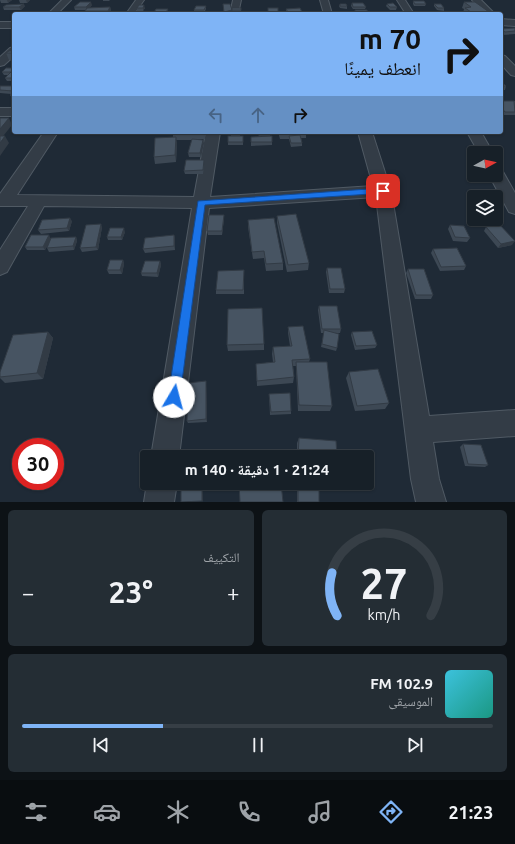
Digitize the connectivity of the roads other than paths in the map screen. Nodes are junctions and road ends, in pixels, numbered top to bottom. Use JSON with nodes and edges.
{"nodes":[{"id":1,"x":67,"y":0,"type":"edge"},
{"id":2,"x":140,"y":0,"type":"edge"},
{"id":3,"x":237,"y":0,"type":"edge"},
{"id":4,"x":324,"y":0,"type":"edge"},
{"id":5,"x":401,"y":0,"type":"edge"},
{"id":6,"x":476,"y":0,"type":"edge"},
{"id":7,"x":54,"y":12,"type":"edge"},
{"id":8,"x":131,"y":12,"type":"edge"},
{"id":9,"x":234,"y":12,"type":"edge"},
{"id":10,"x":327,"y":12,"type":"edge"},
{"id":11,"x":409,"y":12,"type":"edge"},
{"id":12,"x":489,"y":12,"type":"edge"},
{"id":13,"x":503,"y":22,"type":"edge"},
{"id":14,"x":515,"y":23,"type":"edge"},
{"id":15,"x":0,"y":25,"type":"edge"},
{"id":16,"x":12,"y":25,"type":"edge"},
{"id":17,"x":12,"y":52,"type":"edge"},
{"id":18,"x":503,"y":60,"type":"edge"},
{"id":19,"x":0,"y":63,"type":"edge"},
{"id":20,"x":515,"y":73,"type":"edge"},
{"id":21,"x":0,"y":112,"type":"edge"},
{"id":22,"x":12,"y":112,"type":"edge"},
{"id":23,"x":50,"y":134,"type":"edge"},
{"id":24,"x":213,"y":134,"type":"edge"},
{"id":25,"x":366,"y":134,"type":"edge"},
{"id":26,"x":475,"y":134,"type":"edge"},
{"id":27,"x":482,"y":146,"type":"edge"},
{"id":28,"x":501,"y":182,"type":"edge"},
{"id":29,"x":383,"y":191,"type":"junction"},
{"id":30,"x":2,"y":200,"type":"edge"},
{"id":31,"x":39,"y":201,"type":"junction"},
{"id":32,"x":201,"y":203,"type":"junction"},
{"id":33,"x":515,"y":208,"type":"edge"},
{"id":34,"x":0,"y":267,"type":"edge"},
{"id":35,"x":515,"y":423,"type":"edge"},
{"id":36,"x":418,"y":430,"type":"junction"},
{"id":37,"x":166,"y":450,"type":"edge"},
{"id":38,"x":161,"y":490,"type":"edge"},
{"id":39,"x":159,"y":502,"type":"edge"},
{"id":40,"x":431,"y":502,"type":"edge"}],
"edges":[{"from":1,"to":7,"type":"street"},
{"from":2,"to":8,"type":"street"},
{"from":3,"to":9,"type":"street"},
{"from":4,"to":10,"type":"street"},
{"from":5,"to":11,"type":"street"},
{"from":6,"to":12,"type":"street"},
{"from":13,"to":14,"type":"street"},
{"from":15,"to":16,"type":"street"},
{"from":17,"to":19,"type":"street"},
{"from":18,"to":20,"type":"street"},
{"from":21,"to":22,"type":"street"},
{"from":23,"to":30,"type":"street"},
{"from":24,"to":32,"type":"street"},
{"from":25,"to":29,"type":"street"},
{"from":26,"to":27,"type":"street"},
{"from":28,"to":33,"type":"street"},
{"from":29,"to":32,"type":"street"},
{"from":29,"to":36,"type":"street"},
{"from":30,"to":31,"type":"street"},
{"from":31,"to":32,"type":"street"},
{"from":31,"to":34,"type":"street"},
{"from":32,"to":37,"type":"street"},
{"from":35,"to":36,"type":"street"},
{"from":36,"to":40,"type":"street"},
{"from":38,"to":39,"type":"street"}]}
